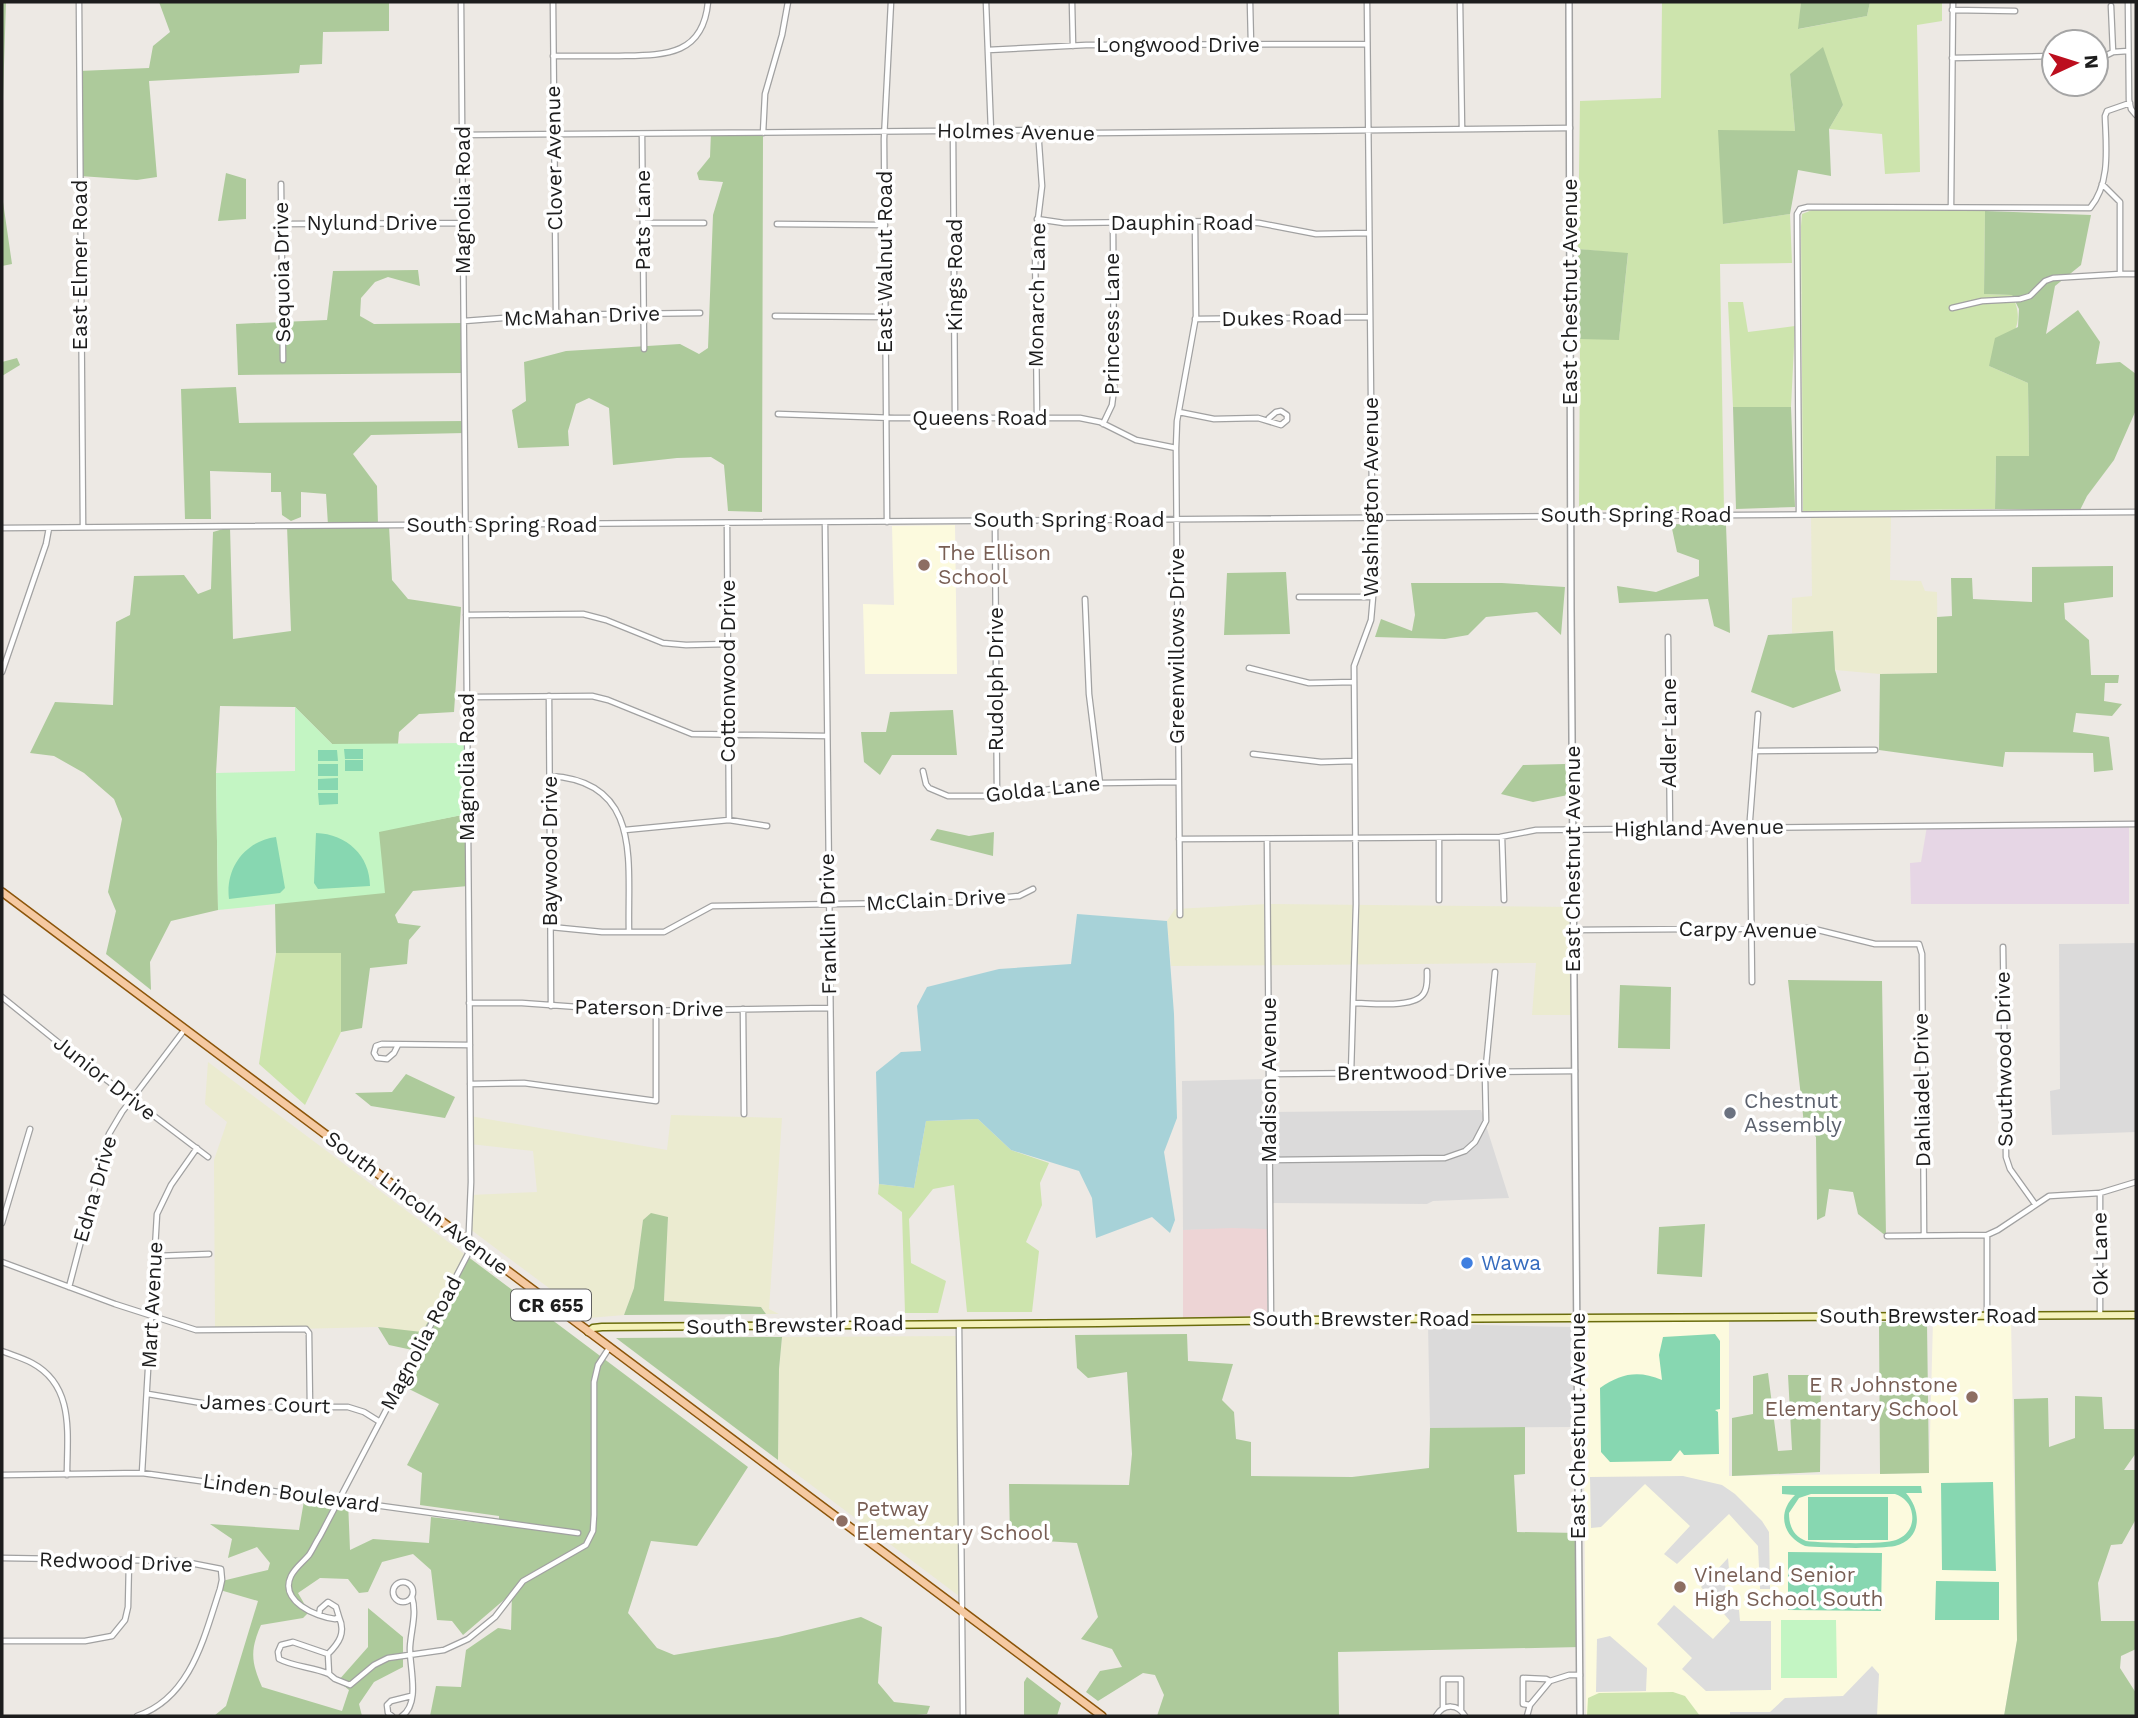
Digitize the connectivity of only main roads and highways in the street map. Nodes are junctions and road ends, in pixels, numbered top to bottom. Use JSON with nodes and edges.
{"nodes":[{"id":1,"x":2,"y":892,"type":"edge"},
{"id":2,"x":2136,"y":1315,"type":"edge"},
{"id":3,"x":589,"y":1332,"type":"junction"},
{"id":4,"x":1102,"y":1716,"type":"edge"}],
"edges":[{"from":1,"to":3,"type":"main road","name":"South Lincoln Avenue","number":"CR 655"},
{"from":2,"to":3,"type":"main road","name":"South Brewster Road"},
{"from":3,"to":4,"type":"main road","name":"South Lincoln Avenue","number":"CR 655"}]}
